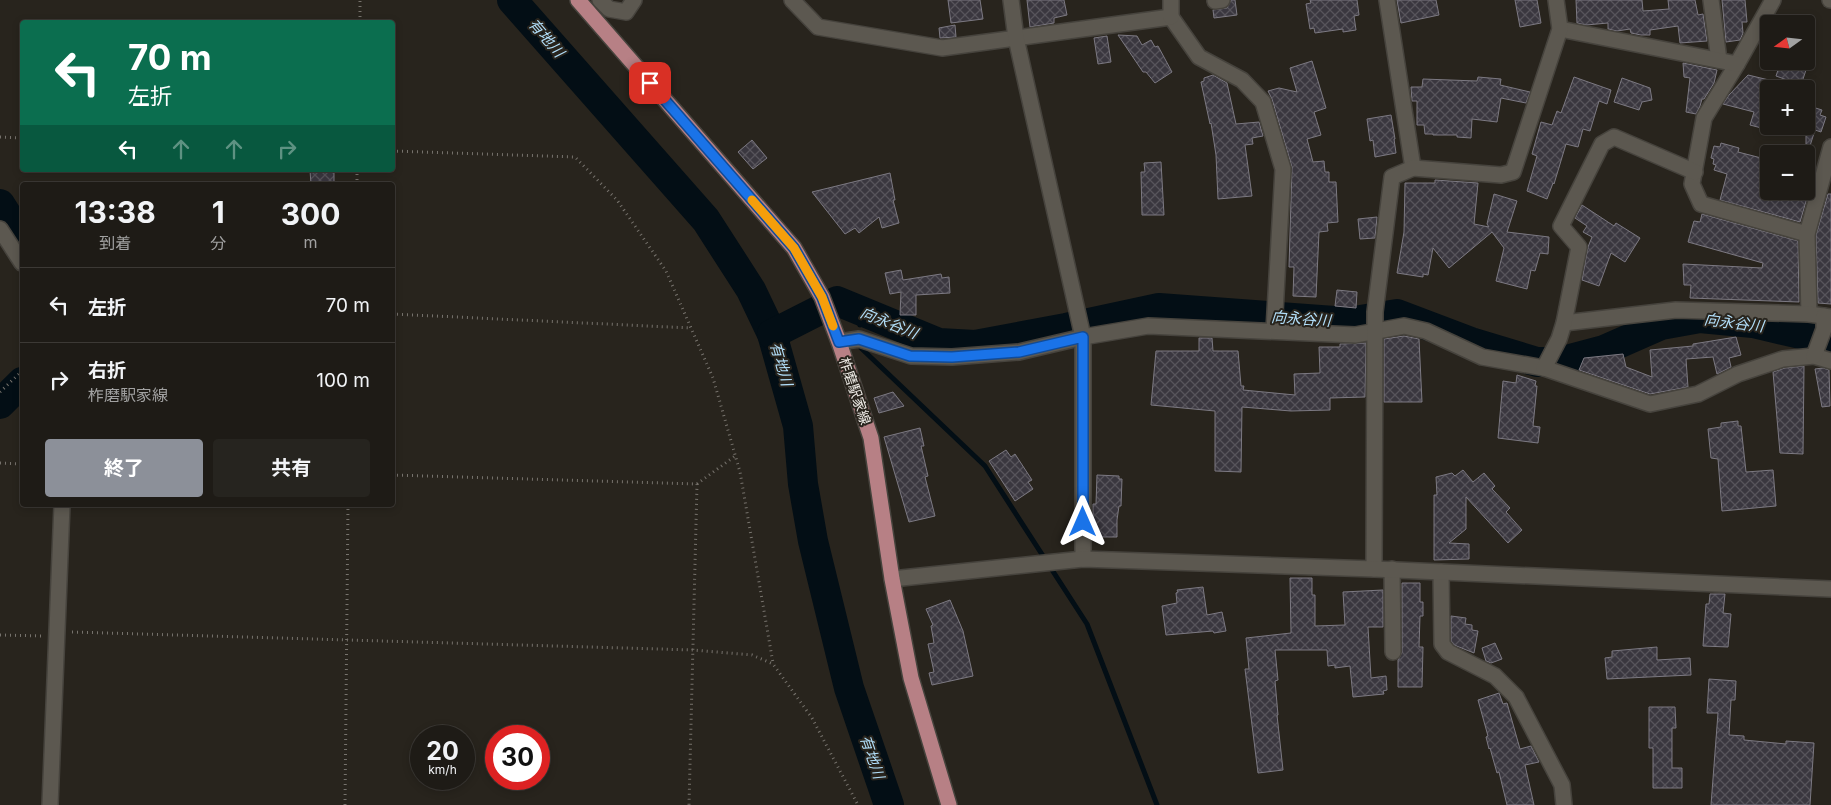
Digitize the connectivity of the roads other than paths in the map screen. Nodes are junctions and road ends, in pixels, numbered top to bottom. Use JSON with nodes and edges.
{"nodes":[{"id":1,"x":578,"y":0,"type":"edge"},
{"id":2,"x":600,"y":0,"type":"edge"},
{"id":3,"x":634,"y":0,"type":"edge"},
{"id":4,"x":792,"y":0,"type":"edge"},
{"id":5,"x":1011,"y":0,"type":"edge"},
{"id":6,"x":1171,"y":0,"type":"edge"},
{"id":7,"x":1387,"y":0,"type":"edge"},
{"id":8,"x":1556,"y":0,"type":"edge"},
{"id":9,"x":1711,"y":0,"type":"edge"},
{"id":10,"x":1773,"y":0,"type":"edge"},
{"id":11,"x":1171,"y":16,"type":"junction"},
{"id":12,"x":1560,"y":29,"type":"junction"},
{"id":13,"x":1016,"y":38,"type":"junction"},
{"id":14,"x":1719,"y":60,"type":"junction"},
{"id":15,"x":1737,"y":64,"type":"junction"},
{"id":16,"x":1831,"y":147,"type":"edge"},
{"id":17,"x":1413,"y":168,"type":"junction"},
{"id":18,"x":1694,"y":172,"type":"junction"},
{"id":19,"x":0,"y":229,"type":"edge"},
{"id":20,"x":1807,"y":234,"type":"junction"},
{"id":21,"x":20,"y":260,"type":"edge"},
{"id":22,"x":1808,"y":314,"type":"junction"},
{"id":23,"x":1826,"y":321,"type":"edge"},
{"id":24,"x":1564,"y":323,"type":"junction"},
{"id":25,"x":1274,"y":330,"type":"junction"},
{"id":26,"x":1374,"y":331,"type":"junction"},
{"id":27,"x":1083,"y":337,"type":"junction"},
{"id":28,"x":839,"y":342,"type":"junction"},
{"id":29,"x":1814,"y":356,"type":"junction"},
{"id":30,"x":1831,"y":361,"type":"edge"},
{"id":31,"x":1544,"y":368,"type":"junction"},
{"id":32,"x":62,"y":507,"type":"edge"},
{"id":33,"x":1083,"y":559,"type":"junction"},
{"id":34,"x":1374,"y":569,"type":"junction"},
{"id":35,"x":1392,"y":570,"type":"junction"},
{"id":36,"x":1441,"y":572,"type":"junction"},
{"id":37,"x":892,"y":579,"type":"junction"},
{"id":38,"x":1831,"y":589,"type":"edge"},
{"id":39,"x":1393,"y":652,"type":"dead end"},
{"id":40,"x":50,"y":805,"type":"edge"},
{"id":41,"x":949,"y":805,"type":"edge"},
{"id":42,"x":1564,"y":805,"type":"edge"}],
"edges":[{"from":1,"to":28,"type":"main road","name":"柞磨駅家線"},
{"from":2,"to":3,"type":"street"},
{"from":4,"to":13,"type":"street"},
{"from":5,"to":13,"type":"street"},
{"from":6,"to":11,"type":"street"},
{"from":7,"to":17,"type":"street"},
{"from":8,"to":12,"type":"street"},
{"from":9,"to":14,"type":"street"},
{"from":10,"to":15,"type":"street"},
{"from":11,"to":13,"type":"street"},
{"from":11,"to":25,"type":"street"},
{"from":12,"to":14,"type":"street"},
{"from":12,"to":17,"type":"street"},
{"from":13,"to":27,"type":"street"},
{"from":14,"to":15,"type":"street"},
{"from":15,"to":18,"type":"street"},
{"from":16,"to":20,"type":"street"},
{"from":17,"to":26,"type":"street"},
{"from":18,"to":20,"type":"street"},
{"from":18,"to":24,"type":"street"},
{"from":19,"to":21,"type":"street"},
{"from":20,"to":22,"type":"street"},
{"from":22,"to":23,"type":"street"},
{"from":22,"to":24,"type":"street"},
{"from":23,"to":29,"type":"street"},
{"from":24,"to":31,"type":"street"},
{"from":25,"to":26,"type":"street"},
{"from":25,"to":27,"type":"street"},
{"from":26,"to":31,"type":"street"},
{"from":26,"to":34,"type":"street"},
{"from":27,"to":28,"type":"street"},
{"from":27,"to":33,"type":"street"},
{"from":28,"to":37,"type":"main road","name":"柞磨駅家線"},
{"from":29,"to":30,"type":"street"},
{"from":29,"to":31,"type":"street"},
{"from":32,"to":40,"type":"street"},
{"from":33,"to":34,"type":"street"},
{"from":33,"to":37,"type":"street"},
{"from":34,"to":35,"type":"street"},
{"from":35,"to":36,"type":"street"},
{"from":35,"to":39,"type":"street"},
{"from":36,"to":38,"type":"street"},
{"from":36,"to":42,"type":"street"},
{"from":37,"to":41,"type":"main road","name":"柞磨駅家線"}]}
